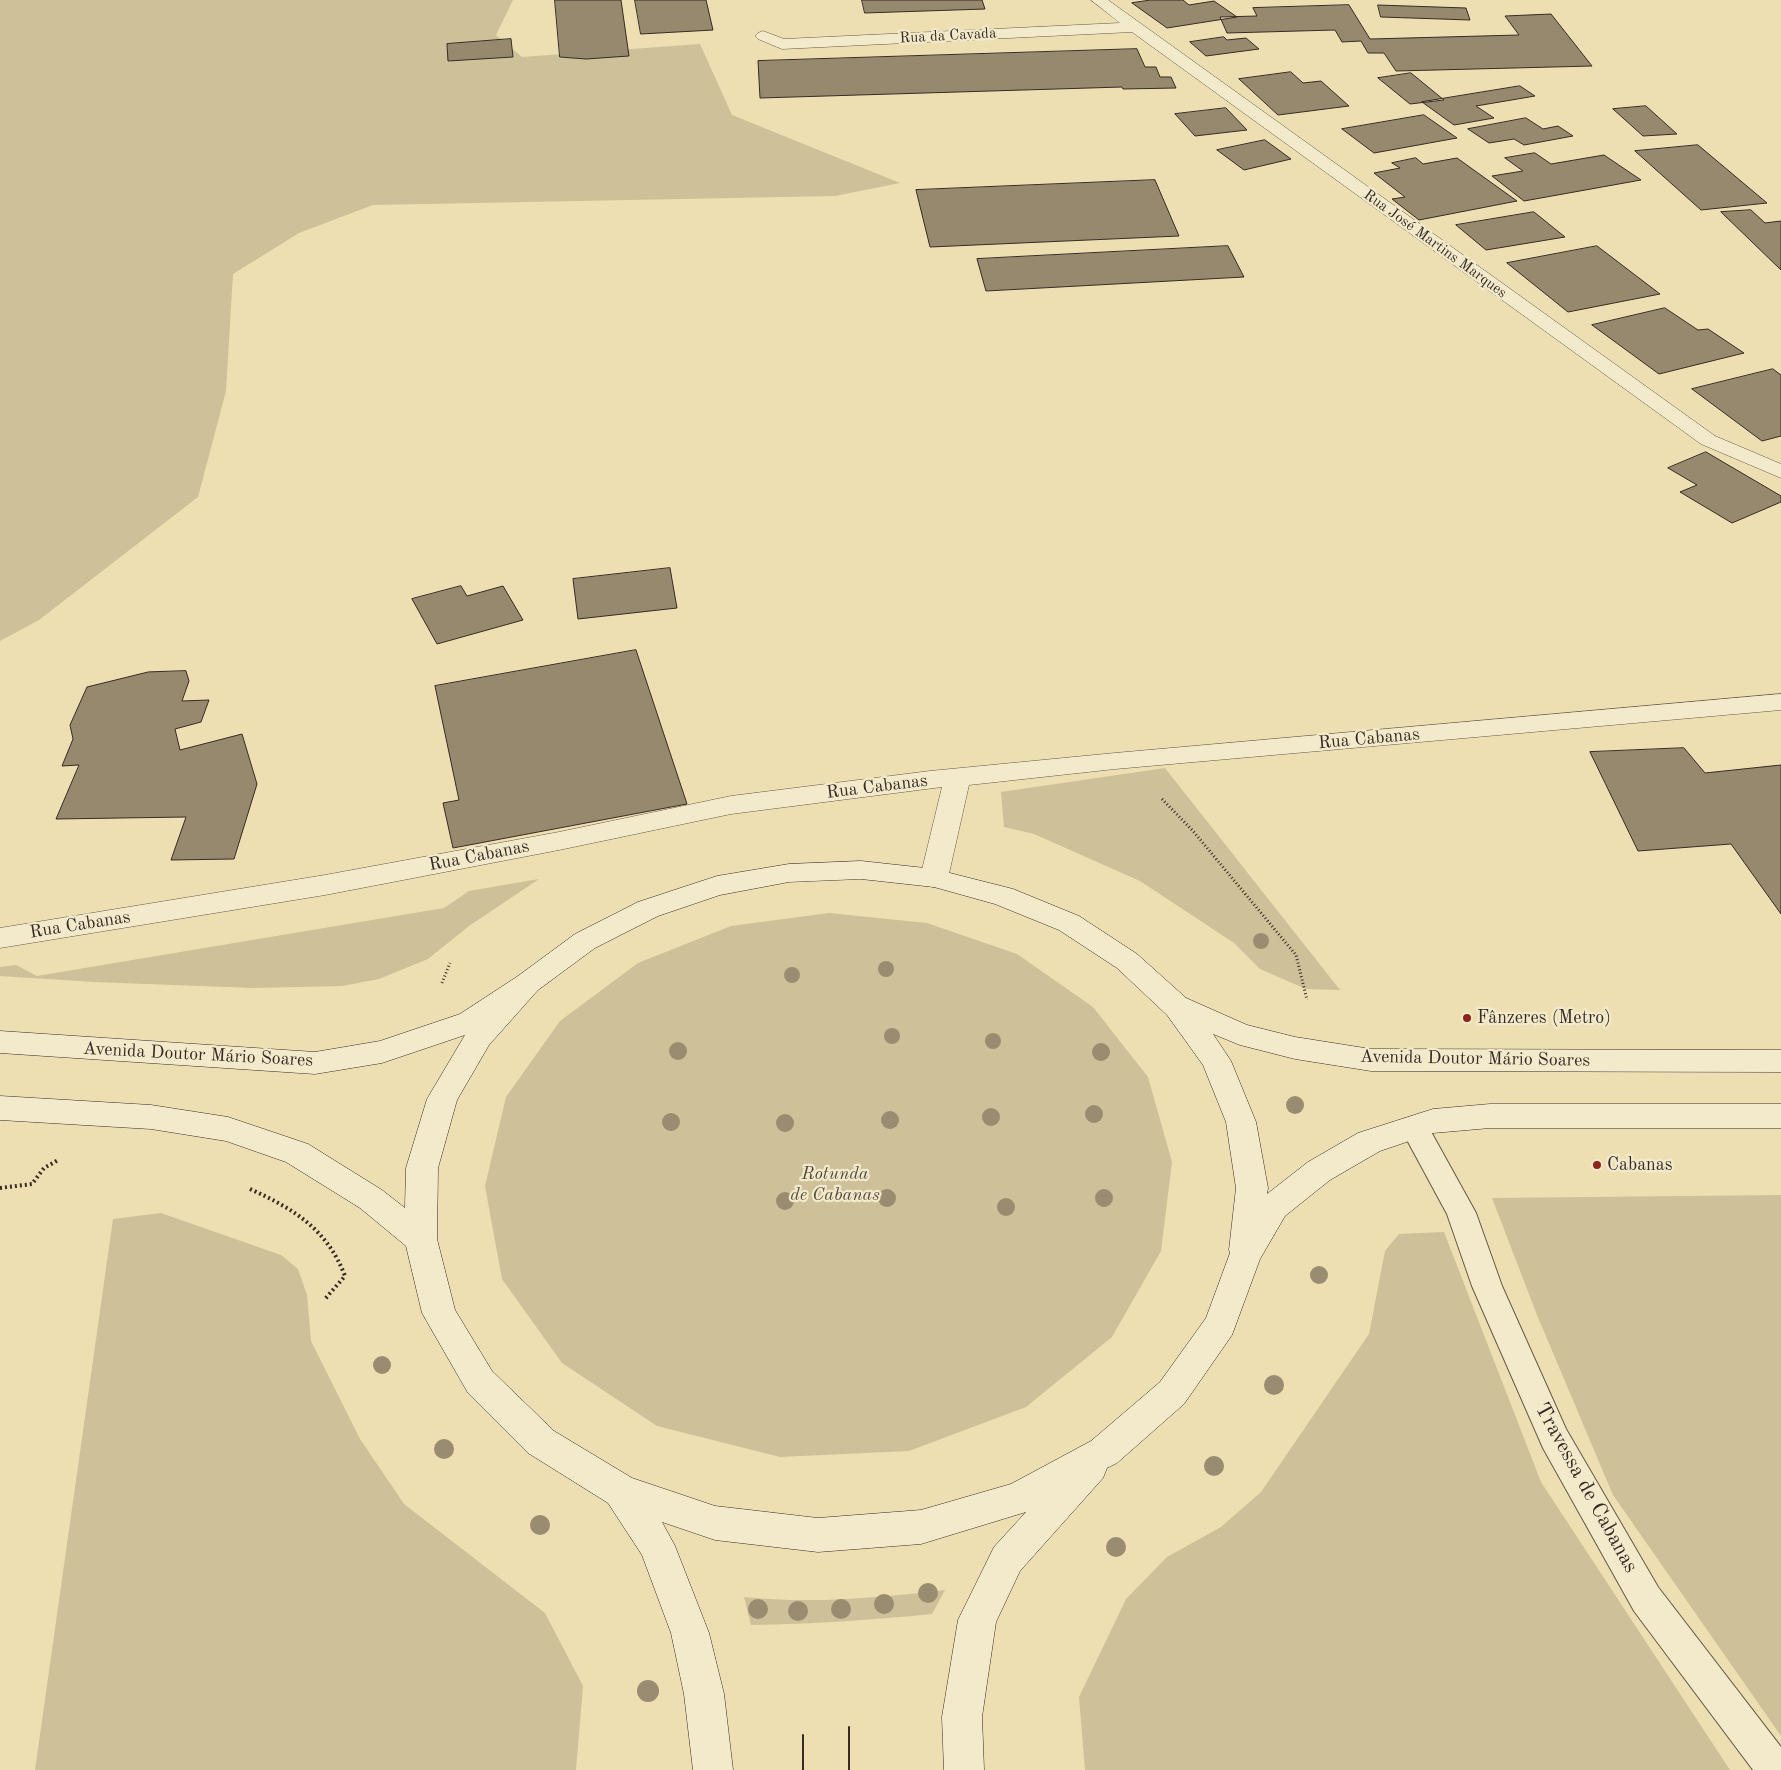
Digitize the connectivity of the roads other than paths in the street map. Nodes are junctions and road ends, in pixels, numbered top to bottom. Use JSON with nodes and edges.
{"nodes":[{"id":1,"x":1098,"y":0,"type":"edge"},
{"id":2,"x":1134,"y":27,"type":"junction"},
{"id":3,"x":763,"y":36,"type":"dead end"},
{"id":4,"x":1781,"y":472,"type":"edge"},
{"id":5,"x":1781,"y":702,"type":"edge"},
{"id":6,"x":957,"y":778,"type":"junction"},
{"id":7,"x":934,"y":878,"type":"junction"},
{"id":8,"x":0,"y":938,"type":"edge"},
{"id":9,"x":528,"y":983,"type":"junction"},
{"id":10,"x":1177,"y":1007,"type":"junction"},
{"id":11,"x":0,"y":1042,"type":"edge"},
{"id":12,"x":1781,"y":1061,"type":"edge"},
{"id":13,"x":0,"y":1108,"type":"edge"},
{"id":14,"x":1781,"y":1116,"type":"edge"},
{"id":15,"x":1414,"y":1127,"type":"junction"},
{"id":16,"x":421,"y":1240,"type":"junction"},
{"id":17,"x":1245,"y":1256,"type":"junction"},
{"id":18,"x":1104,"y":1452,"type":"junction"},
{"id":19,"x":621,"y":1491,"type":"junction"},
{"id":20,"x":713,"y":1770,"type":"edge"},
{"id":21,"x":964,"y":1770,"type":"edge"},
{"id":22,"x":1776,"y":1770,"type":"edge"}],
"edges":[{"from":1,"to":2,"type":"main road","name":"Rua José Martins Marques"},
{"from":2,"to":3,"type":"main road","name":"Rua da Cavada"},
{"from":2,"to":4,"type":"main road","name":"Rua José Martins Marques"},
{"from":5,"to":6,"type":"main road","name":"Rua Cabanas"},
{"from":6,"to":7,"type":"main road","name":"Rua Cabanas"},
{"from":6,"to":8,"type":"main road","name":"Rua Cabanas"},
{"from":7,"to":9,"type":"main road","name":"Avenida Doutor Mário Soares"},
{"from":7,"to":10,"type":"main road","name":"Avenida Doutor Mário Soares"},
{"from":9,"to":11,"type":"main road","name":"Avenida Doutor Mário Soares"},
{"from":9,"to":16,"type":"main road","name":"Avenida Doutor Mário Soares"},
{"from":10,"to":12,"type":"main road","name":"Avenida Doutor Mário Soares"},
{"from":10,"to":17,"type":"main road","name":"Avenida Doutor Mário Soares"},
{"from":13,"to":16,"type":"main road"},
{"from":14,"to":15,"type":"main road","name":"Avenida Doutor Mário Soares"},
{"from":15,"to":17,"type":"main road","name":"Avenida Doutor Mário Soares"},
{"from":15,"to":22,"type":"lane","name":"Travessa de Cabanas"},
{"from":16,"to":19,"type":"main road","name":"Avenida Doutor Mário Soares"},
{"from":17,"to":18,"type":"main road","name":"Avenida Doutor Mário Soares"},
{"from":18,"to":19,"type":"main road","name":"Avenida Doutor Mário Soares"},
{"from":18,"to":21,"type":"main road"},
{"from":19,"to":20,"type":"main road"}]}
